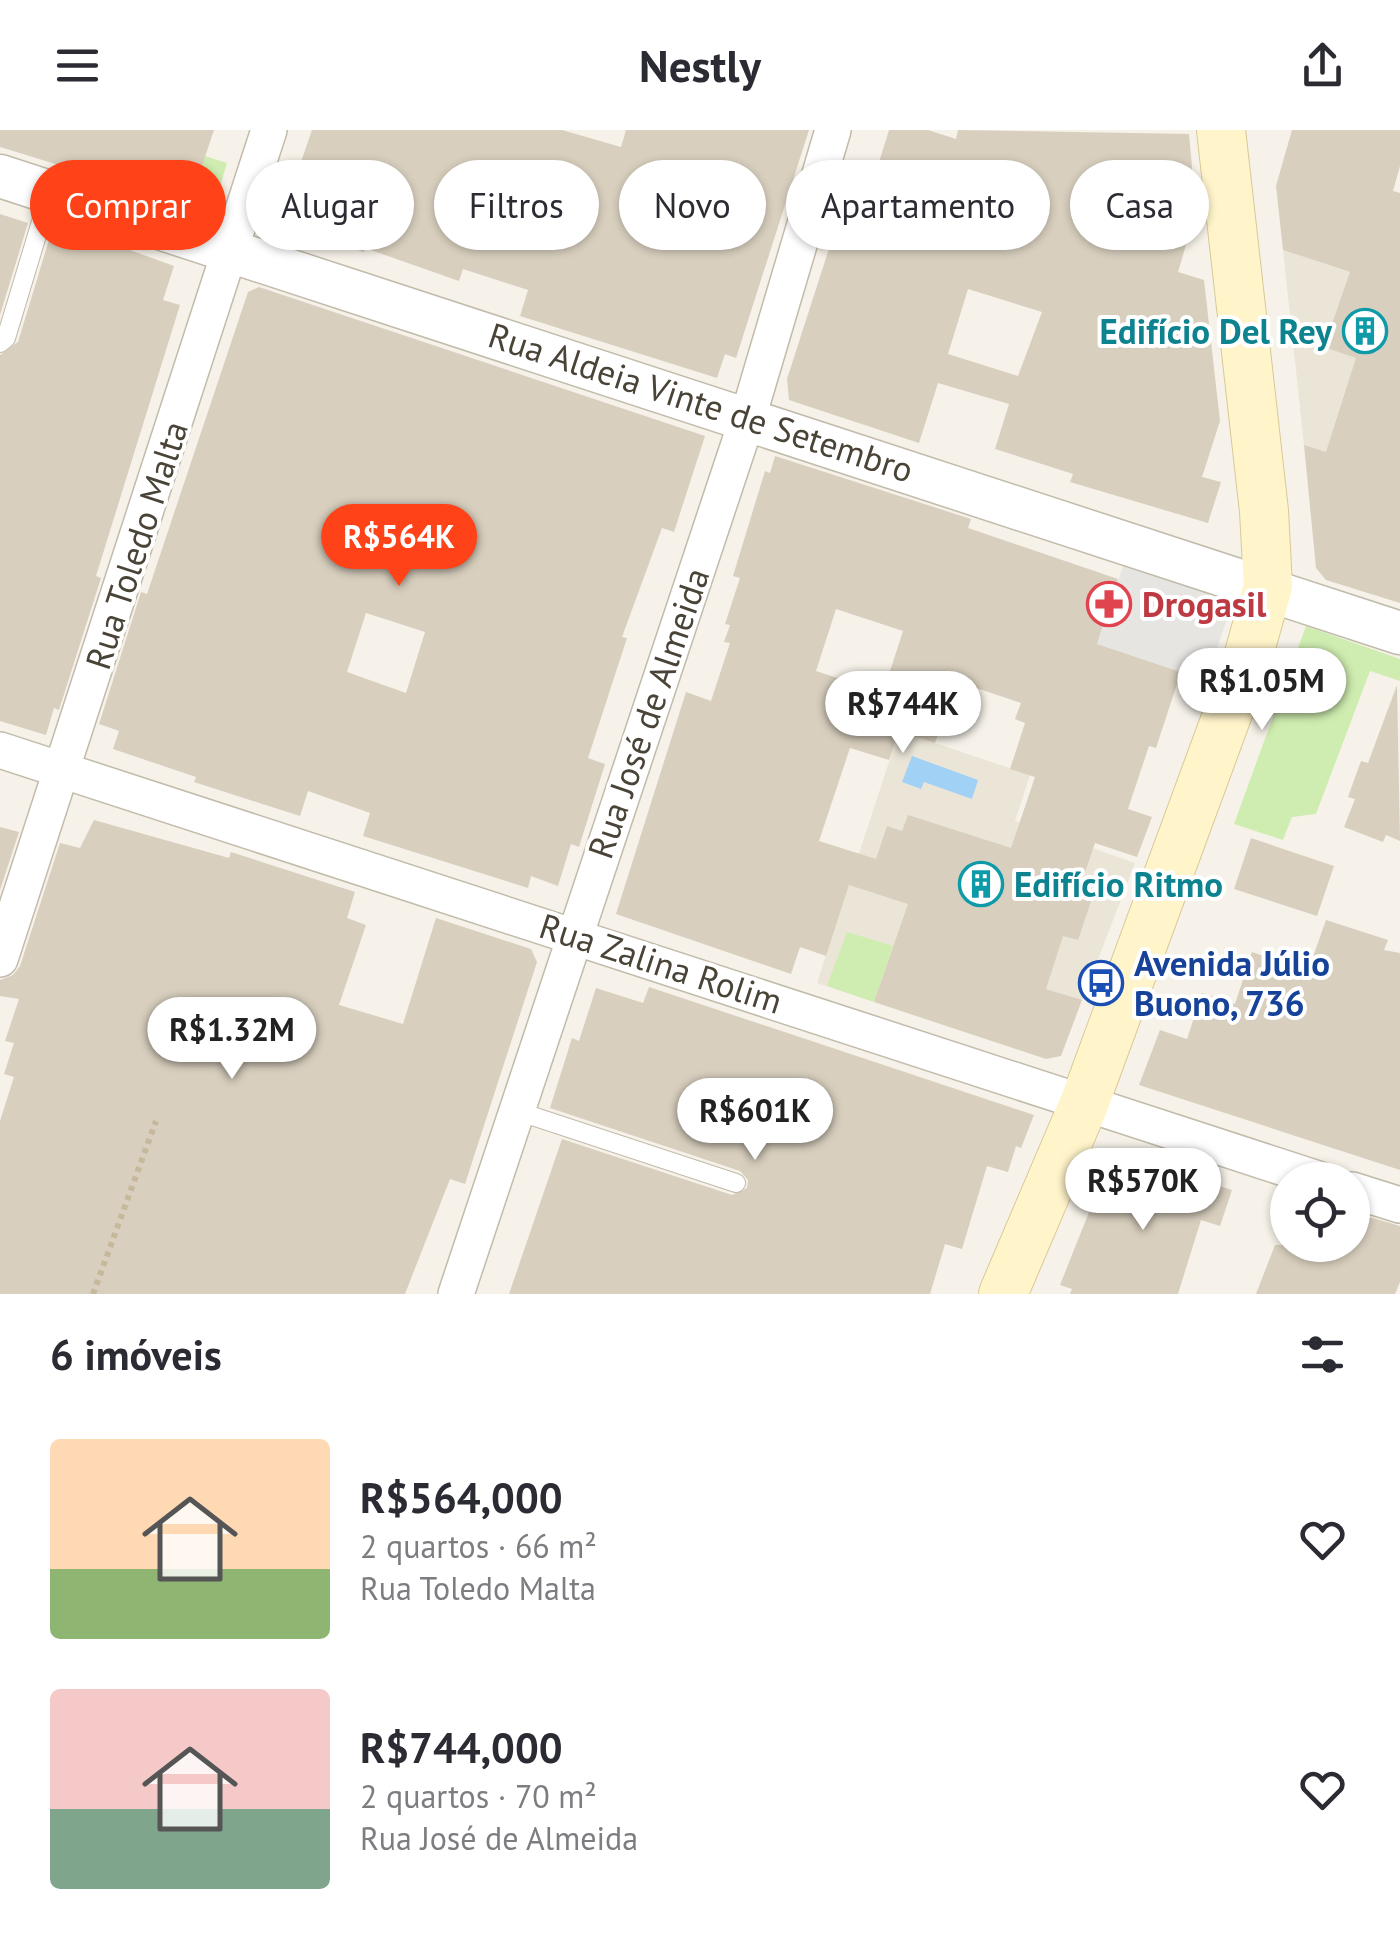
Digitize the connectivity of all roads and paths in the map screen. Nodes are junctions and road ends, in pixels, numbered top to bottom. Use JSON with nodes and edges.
{"nodes":[{"id":1,"x":269,"y":130,"type":"edge"},
{"id":2,"x":833,"y":130,"type":"edge"},
{"id":3,"x":1221,"y":130,"type":"edge"},
{"id":4,"x":0,"y":176,"type":"edge"},
{"id":5,"x":30,"y":186,"type":"edge"},
{"id":6,"x":226,"y":249,"type":"edge"},
{"id":7,"x":33,"y":250,"type":"edge"},
{"id":8,"x":230,"y":250,"type":"junction"},
{"id":9,"x":0,"y":343,"type":"edge"},
{"id":10,"x":748,"y":417,"type":"junction"},
{"id":11,"x":1268,"y":586,"type":"junction"},
{"id":12,"x":1400,"y":632,"type":"edge"},
{"id":13,"x":0,"y":750,"type":"edge"},
{"id":14,"x":64,"y":771,"type":"junction"},
{"id":15,"x":573,"y":934,"type":"junction"},
{"id":16,"x":0,"y":960,"type":"edge"},
{"id":17,"x":1084,"y":1104,"type":"junction"},
{"id":18,"x":517,"y":1112,"type":"junction"},
{"id":19,"x":156,"y":1121,"type":"dead end"},
{"id":20,"x":1270,"y":1164,"type":"edge"},
{"id":21,"x":736,"y":1183,"type":"dead end"},
{"id":22,"x":1370,"y":1196,"type":"edge"},
{"id":23,"x":1400,"y":1206,"type":"edge"},
{"id":24,"x":93,"y":1294,"type":"edge"},
{"id":25,"x":456,"y":1294,"type":"edge"},
{"id":26,"x":1003,"y":1294,"type":"edge"}],
"edges":[{"from":1,"to":8,"type":"street","name":"Rua Toledo Malta"},
{"from":2,"to":10,"type":"street","name":"Rua José de Almeida"},
{"from":3,"to":11,"type":"main road"},
{"from":4,"to":5,"type":"street","name":"Rua Aldeia Vinte de Setembro"},
{"from":6,"to":8,"type":"street","name":"Rua Aldeia Vinte de Setembro"},
{"from":7,"to":9,"type":"lane"},
{"from":8,"to":10,"type":"street","name":"Rua Aldeia Vinte de Setembro"},
{"from":8,"to":14,"type":"street","name":"Rua Toledo Malta"},
{"from":10,"to":11,"type":"street","name":"Rua Aldeia Vinte de Setembro"},
{"from":10,"to":15,"type":"street","name":"Rua José de Almeida"},
{"from":11,"to":12,"type":"street","name":"Rua Aldeia Vinte de Setembro"},
{"from":11,"to":17,"type":"main road"},
{"from":13,"to":14,"type":"street","name":"Rua Zalina Rolim"},
{"from":14,"to":15,"type":"street","name":"Rua Zalina Rolim"},
{"from":14,"to":16,"type":"street","name":"Rua Toledo Malta"},
{"from":15,"to":17,"type":"street","name":"Rua Zalina Rolim"},
{"from":15,"to":18,"type":"street","name":"Rua José de Almeida"},
{"from":17,"to":20,"type":"street","name":"Rua Zalina Rolim"},
{"from":17,"to":26,"type":"main road"},
{"from":18,"to":21,"type":"lane"},
{"from":18,"to":25,"type":"street","name":"Rua José de Almeida"},
{"from":19,"to":24,"type":"path"},
{"from":22,"to":23,"type":"street"}]}
